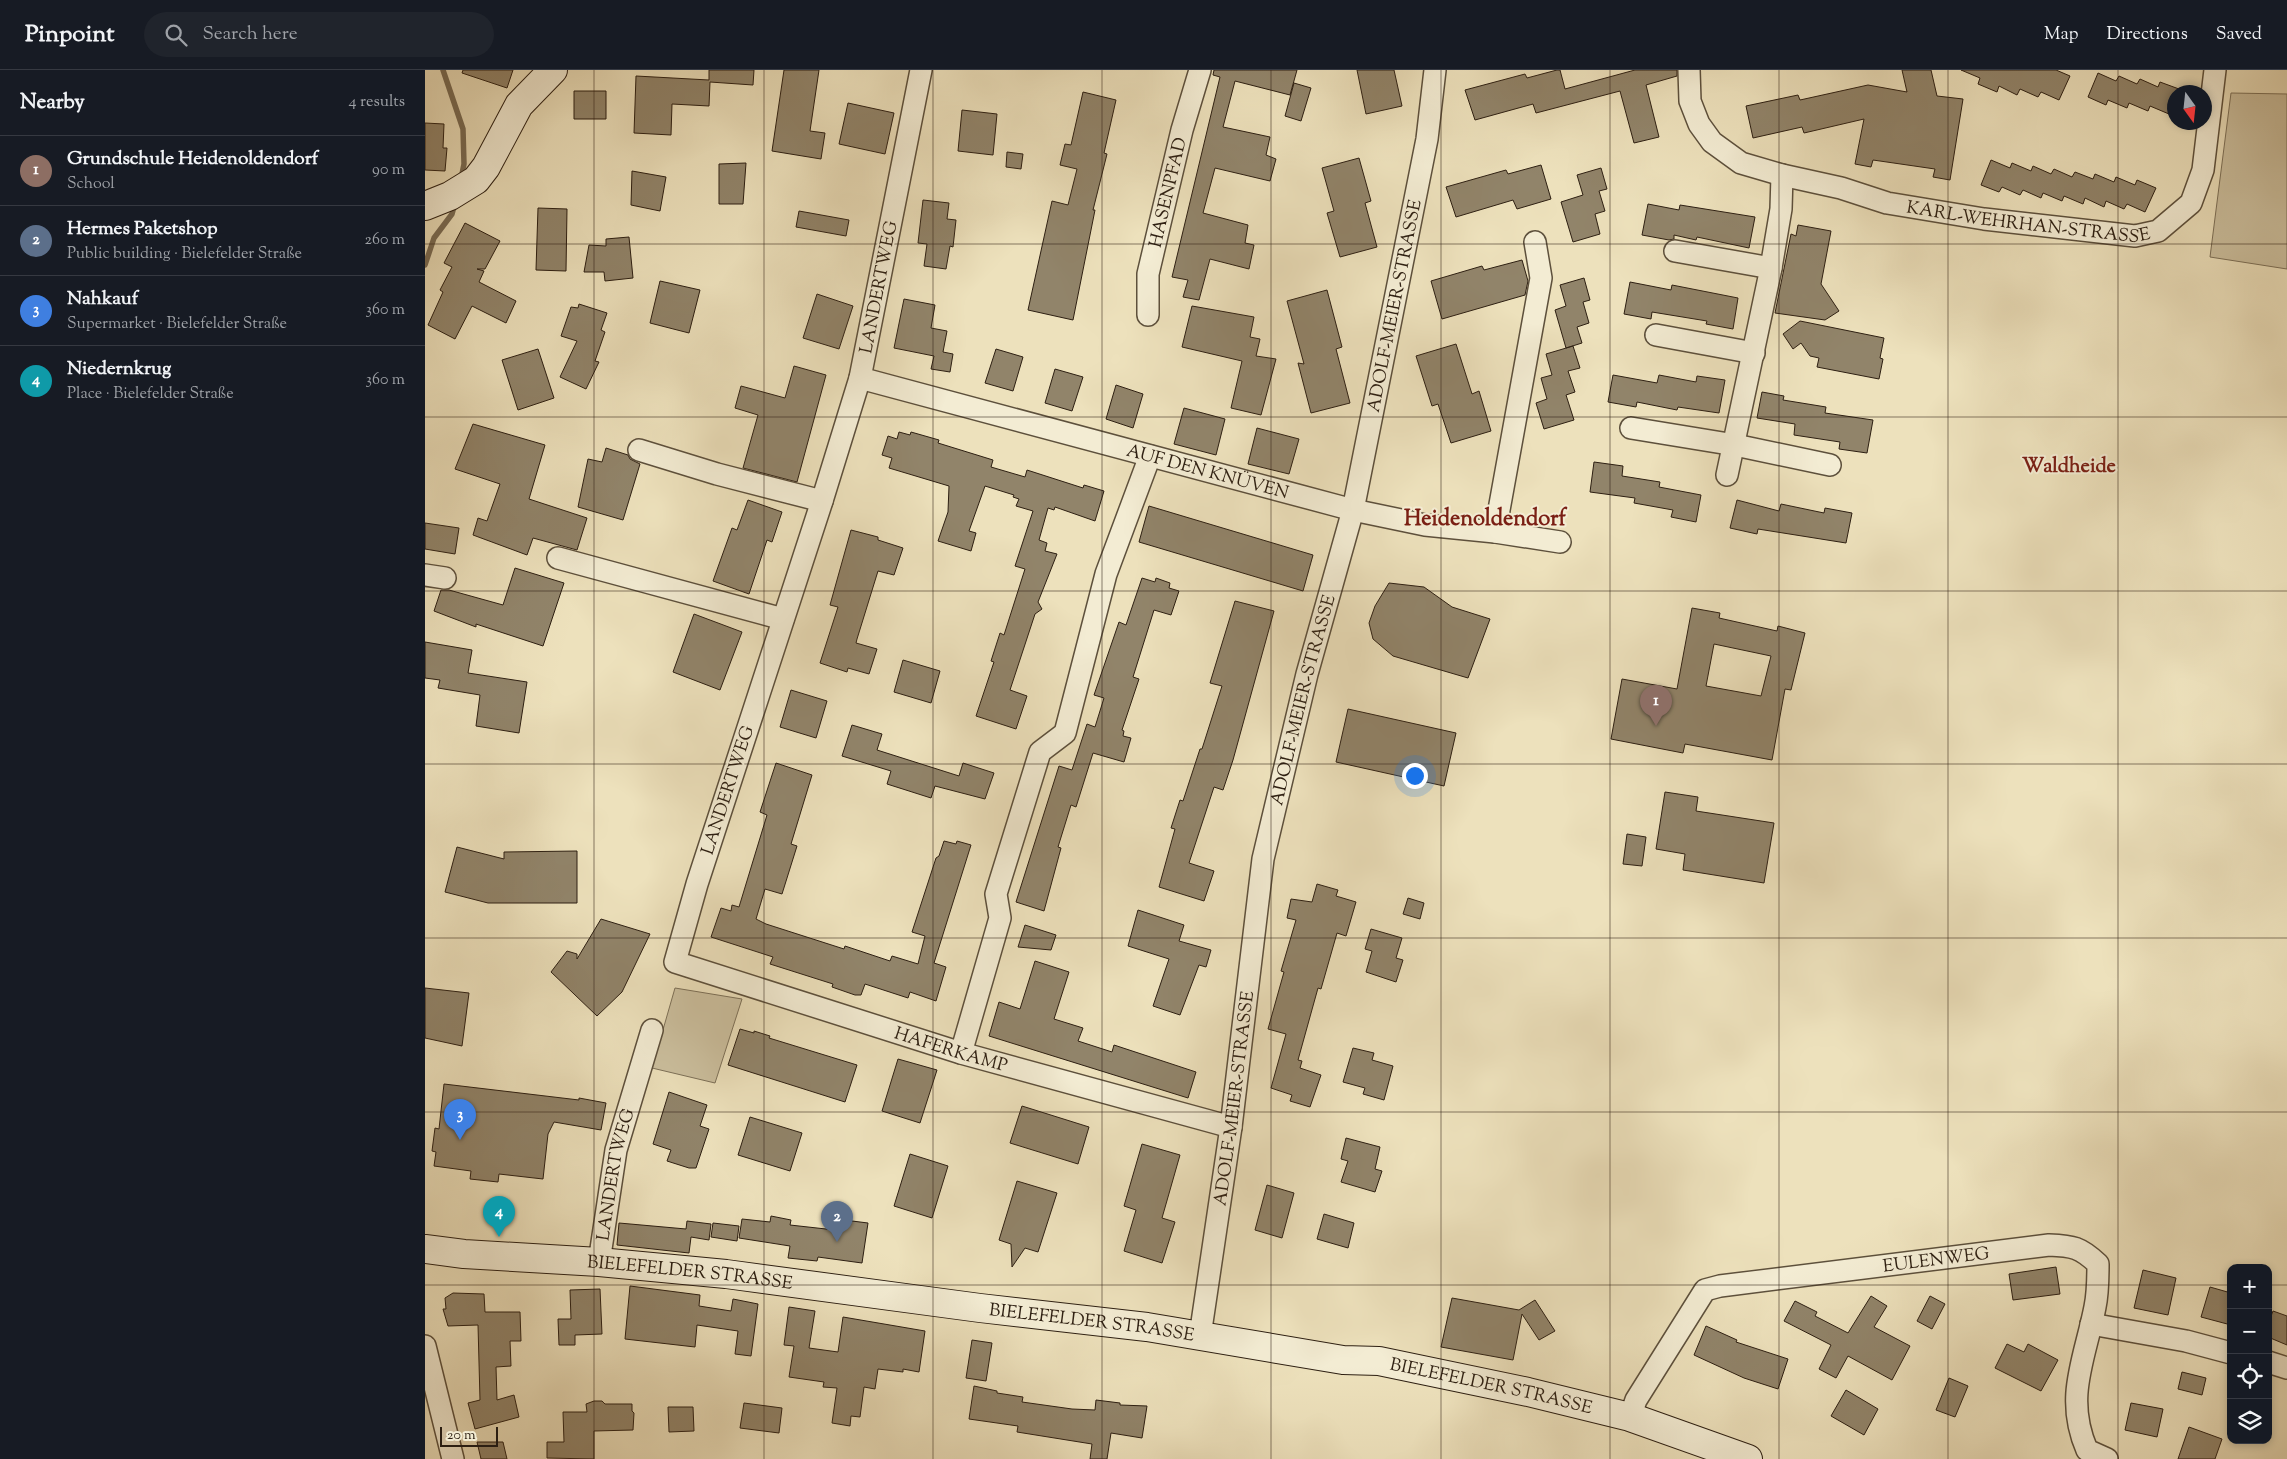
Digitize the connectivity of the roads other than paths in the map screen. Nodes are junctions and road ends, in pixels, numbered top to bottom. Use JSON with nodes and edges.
{"nodes":[{"id":1,"x":553,"y":70,"type":"edge"},
{"id":2,"x":921,"y":70,"type":"edge"},
{"id":3,"x":1200,"y":70,"type":"edge"},
{"id":4,"x":1435,"y":70,"type":"edge"},
{"id":5,"x":1689,"y":70,"type":"edge"},
{"id":6,"x":2215,"y":70,"type":"edge"},
{"id":7,"x":1782,"y":175,"type":"junction"},
{"id":8,"x":425,"y":206,"type":"edge"},
{"id":9,"x":1535,"y":242,"type":"dead end"},
{"id":10,"x":1675,"y":251,"type":"dead end"},
{"id":11,"x":1771,"y":268,"type":"junction"},
{"id":12,"x":1149,"y":315,"type":"dead end"},
{"id":13,"x":1656,"y":335,"type":"dead end"},
{"id":14,"x":1754,"y":353,"type":"junction"},
{"id":15,"x":860,"y":378,"type":"junction"},
{"id":16,"x":1631,"y":428,"type":"dead end"},
{"id":17,"x":1735,"y":445,"type":"junction"},
{"id":18,"x":639,"y":450,"type":"dead end"},
{"id":19,"x":1150,"y":456,"type":"junction"},
{"id":20,"x":1830,"y":465,"type":"dead end"},
{"id":21,"x":1727,"y":475,"type":"dead end"},
{"id":22,"x":822,"y":501,"type":"junction"},
{"id":23,"x":1353,"y":510,"type":"junction"},
{"id":24,"x":1495,"y":532,"type":"junction"},
{"id":25,"x":1559,"y":542,"type":"dead end"},
{"id":26,"x":558,"y":558,"type":"dead end"},
{"id":27,"x":783,"y":619,"type":"junction"},
{"id":28,"x":675,"y":962,"type":"joint"},
{"id":29,"x":653,"y":1030,"type":"dead end"},
{"id":30,"x":961,"y":1053,"type":"junction"},
{"id":31,"x":1231,"y":1127,"type":"junction"},
{"id":32,"x":425,"y":1249,"type":"edge"},
{"id":33,"x":599,"y":1262,"type":"junction"},
{"id":34,"x":2091,"y":1324,"type":"junction"},
{"id":35,"x":1199,"y":1336,"type":"junction"},
{"id":36,"x":425,"y":1346,"type":"edge"},
{"id":37,"x":2227,"y":1352,"type":"edge"},
{"id":38,"x":2272,"y":1363,"type":"edge"},
{"id":39,"x":2287,"y":1368,"type":"edge"},
{"id":40,"x":1630,"y":1417,"type":"junction"},
{"id":41,"x":453,"y":1459,"type":"edge"},
{"id":42,"x":1748,"y":1459,"type":"edge"},
{"id":43,"x":2107,"y":1459,"type":"edge"}],
"edges":[{"from":1,"to":8,"type":"main road"},
{"from":2,"to":15,"type":"street","name":"LANDERTWEG"},
{"from":3,"to":12,"type":"street","name":"HASENPFAD"},
{"from":4,"to":23,"type":"street","name":"ADOLF-MEIER-STRASSE"},
{"from":5,"to":7,"type":"street","name":"KARL-WEHRHAN-STRASSE"},
{"from":6,"to":7,"type":"street","name":"KARL-WEHRHAN-STRASSE"},
{"from":7,"to":11,"type":"street"},
{"from":9,"to":24,"type":"street"},
{"from":10,"to":11,"type":"street"},
{"from":11,"to":14,"type":"street"},
{"from":13,"to":14,"type":"street"},
{"from":14,"to":17,"type":"street"},
{"from":15,"to":19,"type":"street","name":"AUF DEN KNÜVEN"},
{"from":15,"to":22,"type":"street","name":"LANDERTWEG"},
{"from":16,"to":17,"type":"street"},
{"from":17,"to":20,"type":"street"},
{"from":17,"to":21,"type":"street"},
{"from":18,"to":22,"type":"street"},
{"from":19,"to":23,"type":"street","name":"AUF DEN KNÜVEN"},
{"from":19,"to":30,"type":"street"},
{"from":22,"to":27,"type":"street","name":"LANDERTWEG"},
{"from":23,"to":24,"type":"street","name":"AUF DEN KNÜVEN"},
{"from":23,"to":31,"type":"street","name":"ADOLF-MEIER-STRASSE"},
{"from":24,"to":25,"type":"street","name":"AUF DEN KNÜVEN"},
{"from":26,"to":27,"type":"street"},
{"from":27,"to":28,"type":"street","name":"LANDERTWEG"},
{"from":28,"to":30,"type":"street","name":"HAFERKAMP"},
{"from":29,"to":33,"type":"street","name":"LANDERTWEG"},
{"from":30,"to":31,"type":"street","name":"HAFERKAMP"},
{"from":31,"to":35,"type":"street","name":"ADOLF-MEIER-STRASSE"},
{"from":32,"to":33,"type":"main road","name":"BIELEFELDER STRASSE"},
{"from":33,"to":35,"type":"main road","name":"BIELEFELDER STRASSE"},
{"from":34,"to":37,"type":"street"},
{"from":34,"to":40,"type":"street","name":"EULENWEG"},
{"from":34,"to":43,"type":"street","name":"EULENWEG"},
{"from":35,"to":40,"type":"main road","name":"BIELEFELDER STRASSE"},
{"from":36,"to":41,"type":"street"},
{"from":38,"to":39,"type":"street"},
{"from":40,"to":42,"type":"main road","name":"BIELEFELDER STRASSE"}]}
